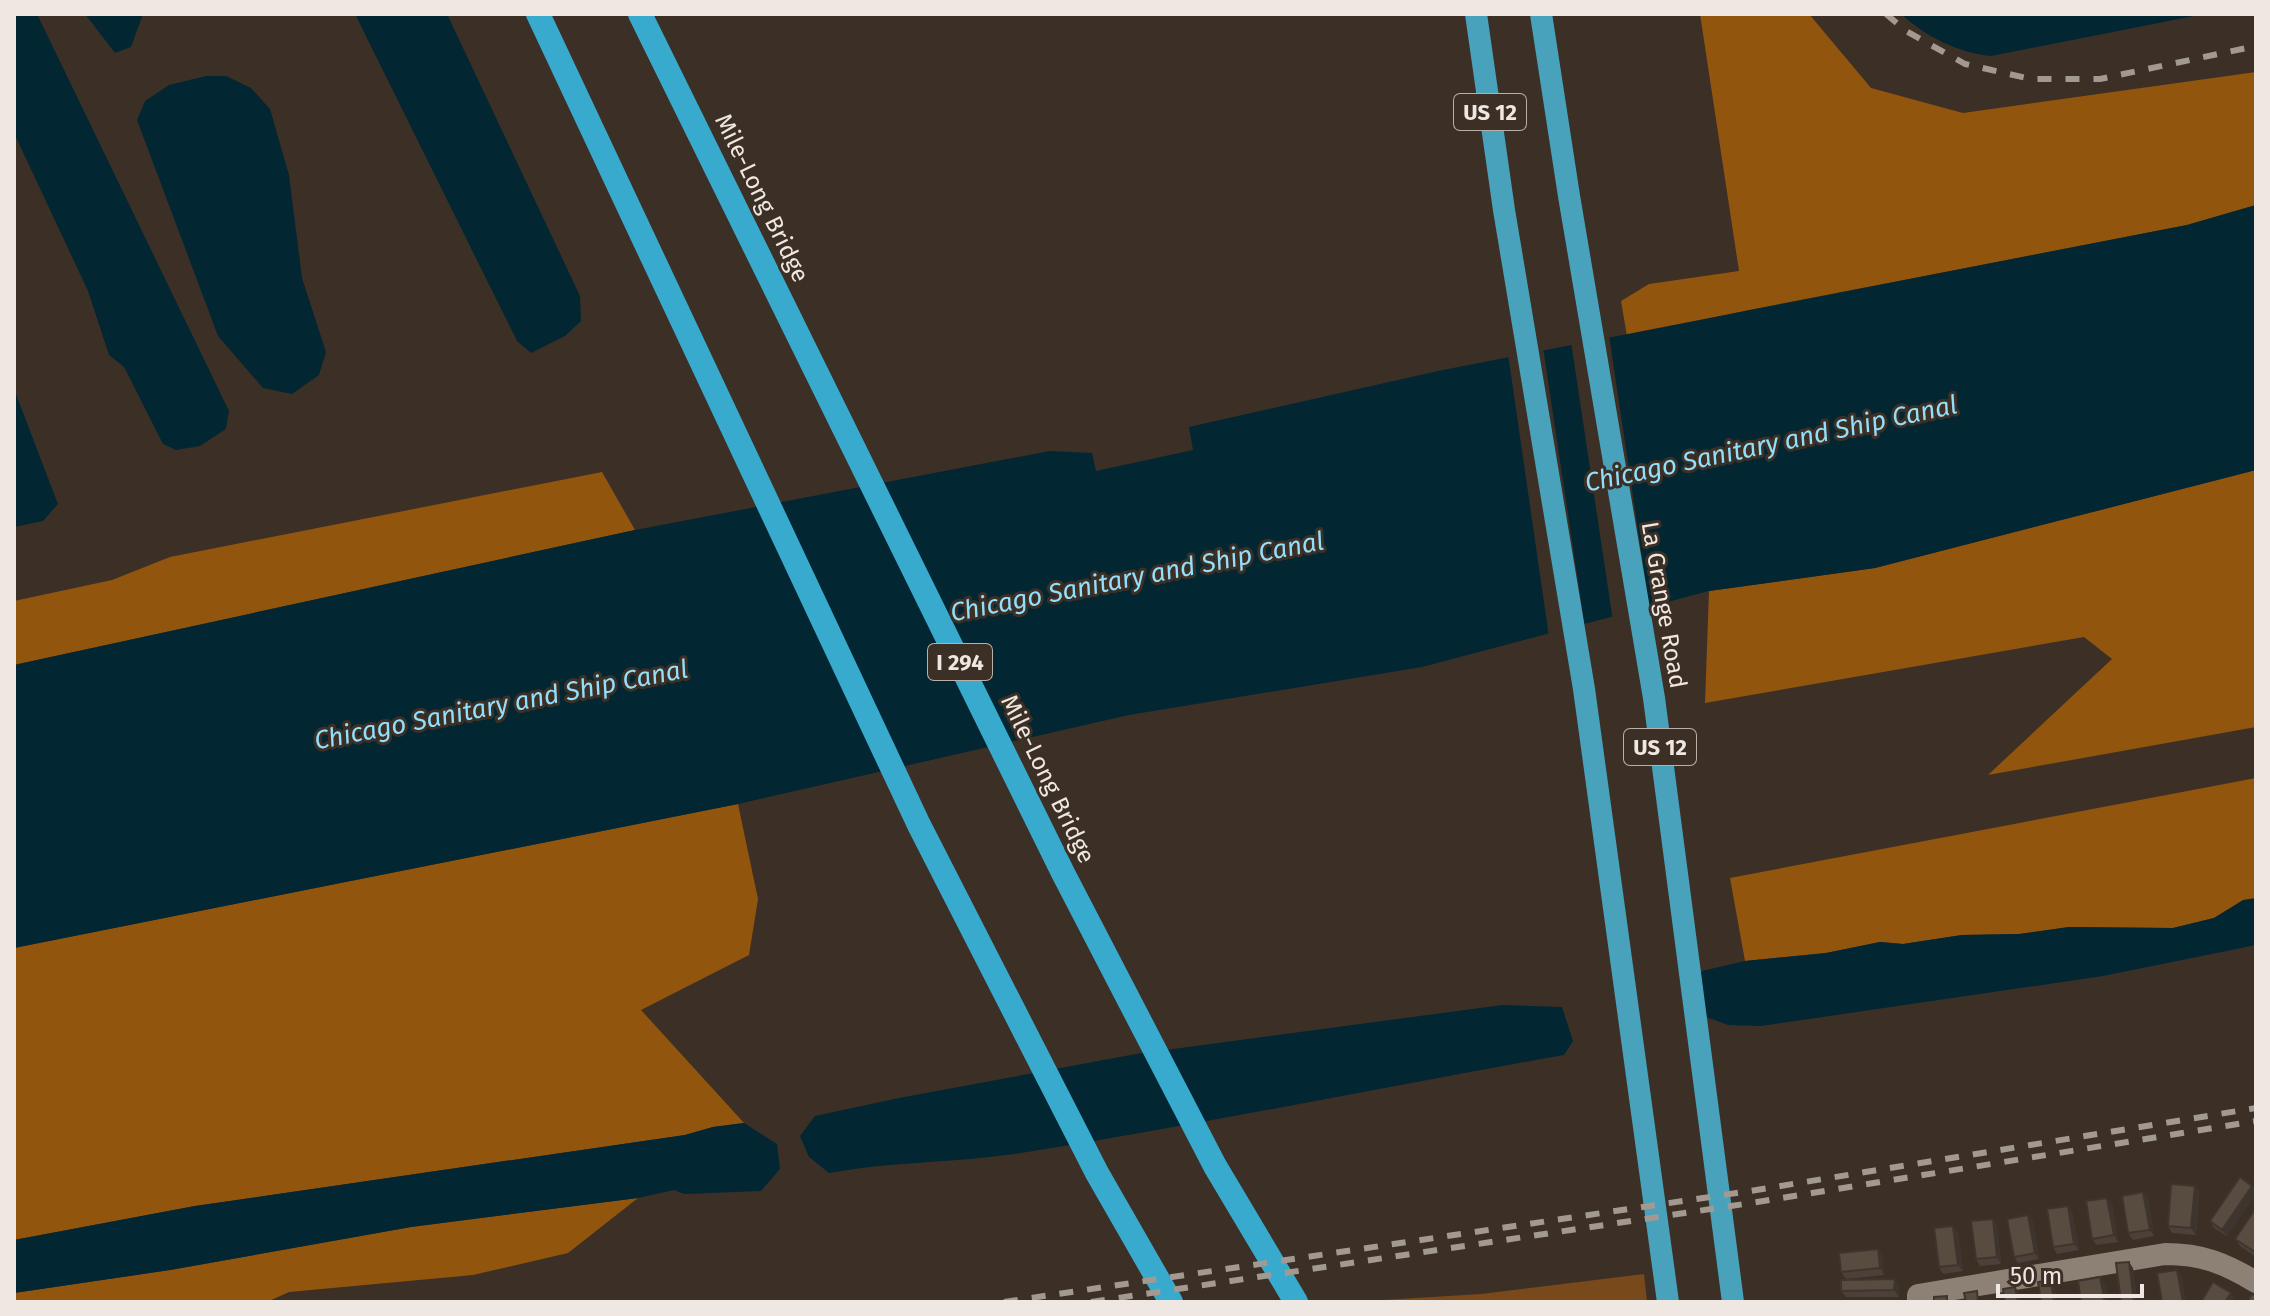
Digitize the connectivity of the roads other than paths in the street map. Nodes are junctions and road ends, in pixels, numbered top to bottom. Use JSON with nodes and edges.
{"nodes":[{"id":1,"x":538,"y":14,"type":"edge"},
{"id":2,"x":640,"y":14,"type":"edge"},
{"id":3,"x":1476,"y":14,"type":"edge"},
{"id":4,"x":1541,"y":14,"type":"edge"},
{"id":5,"x":2256,"y":1282,"type":"edge"},
{"id":6,"x":1171,"y":1302,"type":"edge"},
{"id":7,"x":1296,"y":1302,"type":"edge"},
{"id":8,"x":1668,"y":1302,"type":"edge"},
{"id":9,"x":1733,"y":1302,"type":"edge"},
{"id":10,"x":1918,"y":1302,"type":"edge"}],
"edges":[{"from":1,"to":6,"type":"highway"},
{"from":2,"to":7,"type":"highway","name":"Mile-Long Bridge","number":"I 294"},
{"from":3,"to":8,"type":"highway","number":"US 12"},
{"from":4,"to":9,"type":"highway","name":"La Grange Road","number":"US 12"},
{"from":5,"to":10,"type":"street"}]}
